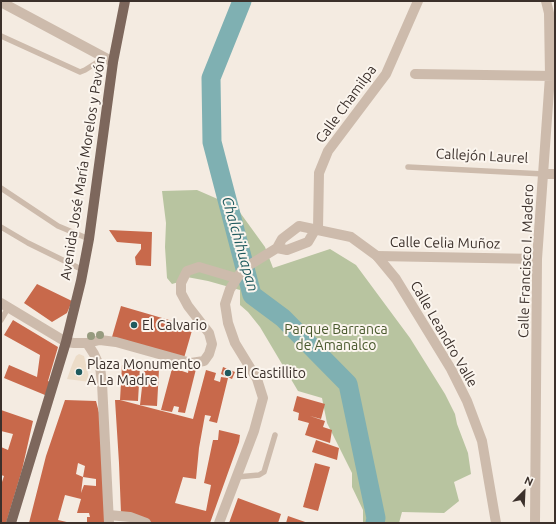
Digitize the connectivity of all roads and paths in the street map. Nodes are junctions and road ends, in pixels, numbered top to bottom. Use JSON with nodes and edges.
{"nodes":[{"id":1,"x":125,"y":1,"type":"edge"},
{"id":2,"x":418,"y":1,"type":"edge"},
{"id":3,"x":546,"y":1,"type":"edge"},
{"id":4,"x":1,"y":2,"type":"edge"},
{"id":5,"x":1,"y":36,"type":"edge"},
{"id":6,"x":108,"y":60,"type":"junction"},
{"id":7,"x":416,"y":74,"type":"dead end"},
{"id":8,"x":553,"y":76,"type":"edge"},
{"id":9,"x":408,"y":167,"type":"dead end"},
{"id":10,"x":544,"y":174,"type":"junction"},
{"id":11,"x":555,"y":174,"type":"edge"},
{"id":12,"x":1,"y":188,"type":"edge"},
{"id":13,"x":1,"y":226,"type":"edge"},
{"id":14,"x":316,"y":230,"type":"junction"},
{"id":15,"x":89,"y":239,"type":"junction"},
{"id":16,"x":276,"y":249,"type":"junction"},
{"id":17,"x":377,"y":256,"type":"junction"},
{"id":18,"x":537,"y":259,"type":"junction"},
{"id":19,"x":83,"y":270,"type":"junction"},
{"id":20,"x":236,"y":278,"type":"junction"},
{"id":21,"x":5,"y":305,"type":"edge"},
{"id":22,"x":1,"y":320,"type":"edge"},
{"id":23,"x":66,"y":342,"type":"junction"},
{"id":24,"x":87,"y":343,"type":"junction"},
{"id":25,"x":275,"y":435,"type":"dead end"},
{"id":26,"x":237,"y":477,"type":"junction"},
{"id":27,"x":109,"y":519,"type":"edge"},
{"id":28,"x":11,"y":523,"type":"edge"},
{"id":29,"x":146,"y":523,"type":"edge"},
{"id":30,"x":219,"y":523,"type":"edge"},
{"id":31,"x":496,"y":523,"type":"edge"},
{"id":32,"x":535,"y":523,"type":"edge"}],
"edges":[{"from":1,"to":6,"type":"main road","name":"Avenida José María Morelos y Pavón"},
{"from":2,"to":14,"type":"street","name":"Calle Chamilpa"},
{"from":3,"to":8,"type":"street","name":"Calle Francisco I. Madero"},
{"from":4,"to":6,"type":"street"},
{"from":5,"to":6,"type":"lane"},
{"from":6,"to":15,"type":"main road","name":"Avenida José María Morelos y Pavón"},
{"from":7,"to":8,"type":"street"},
{"from":8,"to":10,"type":"street","name":"Calle Francisco I. Madero"},
{"from":9,"to":10,"type":"lane","name":"Callejón Laurel"},
{"from":10,"to":11,"type":"street","name":"Callejón Laurel"},
{"from":10,"to":18,"type":"street","name":"Calle Francisco I. Madero"},
{"from":12,"to":15,"type":"lane"},
{"from":13,"to":19,"type":"lane"},
{"from":14,"to":16,"type":"street","name":"Calle Leandro Valle"},
{"from":14,"to":16,"type":"street","name":"Calle Leandro Valle"},
{"from":14,"to":17,"type":"street","name":"Calle Leandro Valle"},
{"from":15,"to":19,"type":"main road","name":"Avenida José María Morelos y Pavón"},
{"from":16,"to":20,"type":"street","name":"Calle Leandro Valle"},
{"from":17,"to":18,"type":"street","name":"Calle Celia Muñoz"},
{"from":17,"to":31,"type":"street","name":"Calle Leandro Valle"},
{"from":18,"to":32,"type":"street","name":"Calle Francisco I. Madero"},
{"from":19,"to":23,"type":"main road","name":"Avenida José María Morelos y Pavón"},
{"from":20,"to":24,"type":"street"},
{"from":20,"to":26,"type":"street","name":"Calle Leandro Valle"},
{"from":21,"to":22,"type":"lane"},
{"from":21,"to":23,"type":"street"},
{"from":23,"to":24,"type":"street"},
{"from":23,"to":28,"type":"main road","name":"Avenida José María Morelos y Pavón"},
{"from":24,"to":27,"type":"street"},
{"from":25,"to":26,"type":"lane"},
{"from":26,"to":30,"type":"street","name":"Calle Leandro Valle"},
{"from":27,"to":29,"type":"street"}]}
